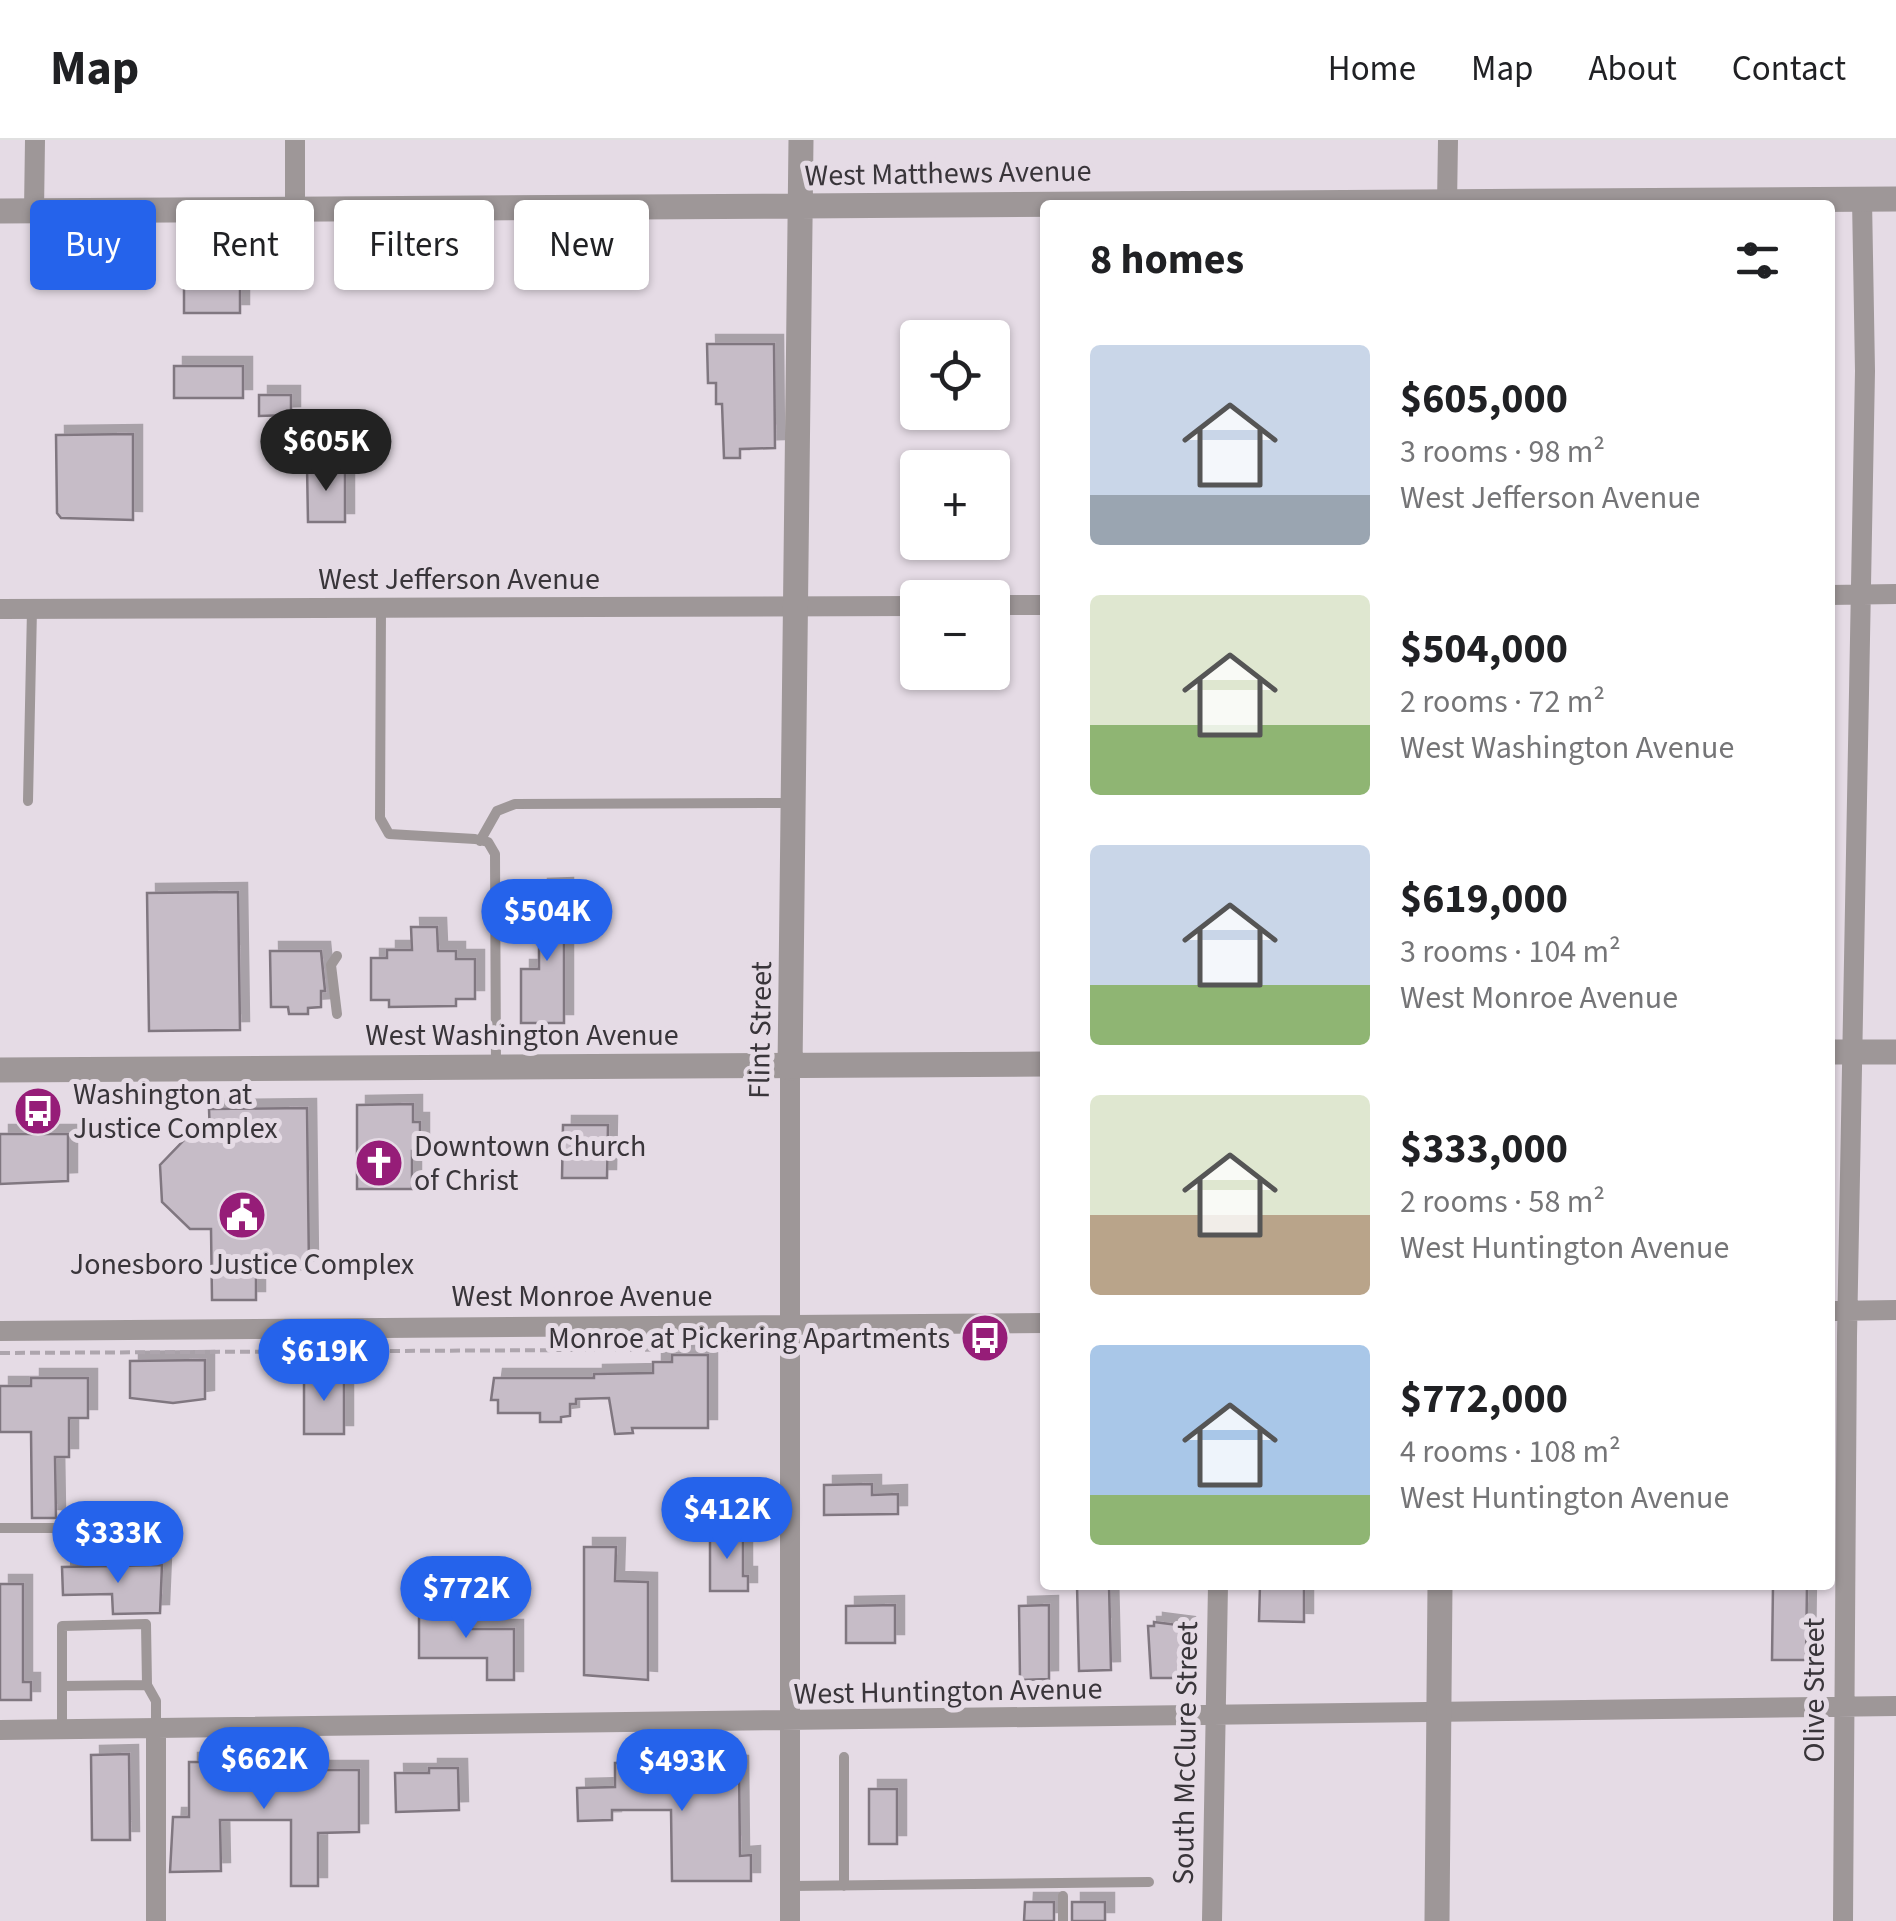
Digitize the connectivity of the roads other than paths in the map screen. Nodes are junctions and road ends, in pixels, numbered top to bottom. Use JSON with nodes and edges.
{"nodes":[{"id":1,"x":35,"y":140,"type":"edge"},
{"id":2,"x":295,"y":140,"type":"edge"},
{"id":3,"x":801,"y":140,"type":"edge"},
{"id":4,"x":1448,"y":140,"type":"edge"},
{"id":5,"x":1896,"y":199,"type":"edge"},
{"id":6,"x":34,"y":200,"type":"edge"},
{"id":7,"x":295,"y":200,"type":"edge"},
{"id":8,"x":1448,"y":200,"type":"edge"},
{"id":9,"x":1835,"y":200,"type":"edge"},
{"id":10,"x":1862,"y":200,"type":"junction"},
{"id":11,"x":1040,"y":206,"type":"edge"},
{"id":12,"x":314,"y":208,"type":"edge"},
{"id":13,"x":801,"y":208,"type":"junction"},
{"id":14,"x":0,"y":210,"type":"edge"},
{"id":15,"x":30,"y":211,"type":"edge"},
{"id":16,"x":1896,"y":594,"type":"edge"},
{"id":17,"x":1835,"y":595,"type":"edge"},
{"id":18,"x":1858,"y":595,"type":"junction"},
{"id":19,"x":1010,"y":605,"type":"edge"},
{"id":20,"x":1040,"y":605,"type":"edge"},
{"id":21,"x":900,"y":606,"type":"edge"},
{"id":22,"x":798,"y":607,"type":"junction"},
{"id":23,"x":382,"y":608,"type":"junction"},
{"id":24,"x":0,"y":609,"type":"edge"},
{"id":25,"x":32,"y":609,"type":"junction"},
{"id":26,"x":28,"y":801,"type":"dead end"},
{"id":27,"x":797,"y":803,"type":"junction"},
{"id":28,"x":480,"y":840,"type":"junction"},
{"id":29,"x":337,"y":956,"type":"dead end"},
{"id":30,"x":337,"y":1014,"type":"dead end"},
{"id":31,"x":1841,"y":1052,"type":"edge"},
{"id":32,"x":1896,"y":1052,"type":"edge"},
{"id":33,"x":1040,"y":1064,"type":"edge"},
{"id":34,"x":496,"y":1068,"type":"junction"},
{"id":35,"x":790,"y":1068,"type":"junction"},
{"id":36,"x":0,"y":1070,"type":"edge"},
{"id":37,"x":1896,"y":1310,"type":"edge"},
{"id":38,"x":1839,"y":1311,"type":"edge"},
{"id":39,"x":1040,"y":1322,"type":"edge"},
{"id":40,"x":793,"y":1326,"type":"junction"},
{"id":41,"x":0,"y":1331,"type":"edge"},
{"id":42,"x":0,"y":1528,"type":"edge"},
{"id":43,"x":57,"y":1528,"type":"dead end"},
{"id":44,"x":1218,"y":1590,"type":"edge"},
{"id":45,"x":1440,"y":1590,"type":"edge"},
{"id":46,"x":147,"y":1685,"type":"junction"},
{"id":47,"x":62,"y":1686,"type":"junction"},
{"id":48,"x":1843,"y":1706,"type":"junction"},
{"id":49,"x":1896,"y":1706,"type":"edge"},
{"id":50,"x":1439,"y":1713,"type":"junction"},
{"id":51,"x":1216,"y":1718,"type":"junction"},
{"id":52,"x":792,"y":1722,"type":"junction"},
{"id":53,"x":156,"y":1729,"type":"junction"},
{"id":54,"x":0,"y":1730,"type":"edge"},
{"id":55,"x":62,"y":1731,"type":"junction"},
{"id":56,"x":844,"y":1757,"type":"dead end"},
{"id":57,"x":1149,"y":1882,"type":"dead end"},
{"id":58,"x":790,"y":1886,"type":"junction"},
{"id":59,"x":844,"y":1886,"type":"junction"},
{"id":60,"x":1063,"y":1896,"type":"dead end"},
{"id":61,"x":156,"y":1921,"type":"edge"},
{"id":62,"x":790,"y":1921,"type":"edge"},
{"id":63,"x":1063,"y":1921,"type":"edge"},
{"id":64,"x":1212,"y":1921,"type":"edge"},
{"id":65,"x":1437,"y":1921,"type":"edge"},
{"id":66,"x":1843,"y":1921,"type":"edge"}],
"edges":[{"from":1,"to":6,"type":"street"},
{"from":2,"to":7,"type":"street"},
{"from":3,"to":13,"type":"street","name":"Flint Street"},
{"from":4,"to":8,"type":"street"},
{"from":5,"to":10,"type":"street","name":"West Matthews Avenue"},
{"from":9,"to":10,"type":"street","name":"West Matthews Avenue"},
{"from":10,"to":18,"type":"street","name":"Olive Street"},
{"from":11,"to":13,"type":"street","name":"West Matthews Avenue"},
{"from":12,"to":13,"type":"street","name":"West Matthews Avenue"},
{"from":13,"to":22,"type":"street","name":"Flint Street"},
{"from":14,"to":15,"type":"street","name":"West Matthews Avenue"},
{"from":16,"to":18,"type":"street"},
{"from":17,"to":18,"type":"street"},
{"from":18,"to":31,"type":"street","name":"Olive Street"},
{"from":19,"to":20,"type":"street"},
{"from":21,"to":22,"type":"street","name":"West Jefferson Avenue"},
{"from":22,"to":23,"type":"street","name":"West Jefferson Avenue"},
{"from":22,"to":27,"type":"street","name":"Flint Street"},
{"from":23,"to":25,"type":"street","name":"West Jefferson Avenue"},
{"from":23,"to":28,"type":"lane"},
{"from":24,"to":25,"type":"street","name":"West Jefferson Avenue"},
{"from":25,"to":26,"type":"lane"},
{"from":27,"to":28,"type":"lane"},
{"from":27,"to":35,"type":"street","name":"Flint Street"},
{"from":28,"to":34,"type":"lane"},
{"from":29,"to":30,"type":"lane"},
{"from":31,"to":32,"type":"street"},
{"from":31,"to":38,"type":"street","name":"Olive Street"},
{"from":33,"to":35,"type":"street","name":"West Washington Avenue"},
{"from":34,"to":35,"type":"street","name":"West Washington Avenue"},
{"from":34,"to":36,"type":"street","name":"West Washington Avenue"},
{"from":35,"to":40,"type":"street","name":"Flint Street"},
{"from":37,"to":38,"type":"street"},
{"from":38,"to":48,"type":"street","name":"Olive Street"},
{"from":39,"to":40,"type":"street","name":"West Monroe Avenue"},
{"from":40,"to":41,"type":"street","name":"West Monroe Avenue"},
{"from":40,"to":52,"type":"street","name":"Flint Street"},
{"from":42,"to":43,"type":"lane"},
{"from":44,"to":51,"type":"street","name":"South McClure Street"},
{"from":45,"to":50,"type":"street"},
{"from":46,"to":47,"type":"lane"},
{"from":46,"to":47,"type":"lane"},
{"from":46,"to":53,"type":"lane"},
{"from":47,"to":55,"type":"lane"},
{"from":48,"to":49,"type":"street","name":"West Huntington Avenue"},
{"from":48,"to":50,"type":"street","name":"West Huntington Avenue"},
{"from":48,"to":66,"type":"street","name":"Olive Street"},
{"from":50,"to":51,"type":"street","name":"West Huntington Avenue"},
{"from":50,"to":65,"type":"street"},
{"from":51,"to":52,"type":"street","name":"West Huntington Avenue"},
{"from":51,"to":64,"type":"street","name":"South McClure Street"},
{"from":52,"to":53,"type":"street","name":"West Huntington Avenue"},
{"from":52,"to":58,"type":"street","name":"Flint Street"},
{"from":53,"to":55,"type":"street","name":"West Huntington Avenue"},
{"from":53,"to":61,"type":"street"},
{"from":54,"to":55,"type":"street","name":"West Huntington Avenue"},
{"from":56,"to":59,"type":"lane"},
{"from":57,"to":59,"type":"lane"},
{"from":58,"to":59,"type":"lane"},
{"from":58,"to":62,"type":"street","name":"Flint Street"},
{"from":60,"to":63,"type":"lane"}]}
